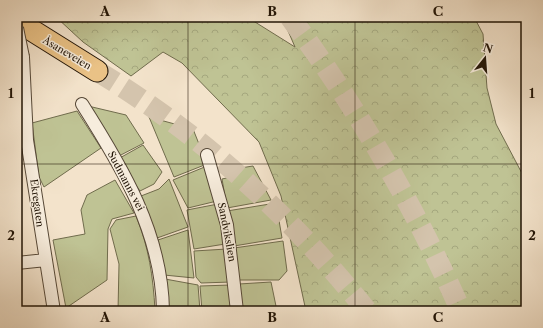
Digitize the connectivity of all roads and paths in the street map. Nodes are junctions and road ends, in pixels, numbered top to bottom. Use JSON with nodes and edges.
{"nodes":[{"id":1,"x":17,"y":21,"type":"edge"},
{"id":2,"x":17,"y":28,"type":"edge"},
{"id":3,"x":82,"y":104,"type":"dead end"},
{"id":4,"x":207,"y":155,"type":"dead end"},
{"id":5,"x":46,"y":260,"type":"junction"},
{"id":6,"x":17,"y":263,"type":"edge"},
{"id":7,"x":54,"y":311,"type":"edge"},
{"id":8,"x":163,"y":311,"type":"edge"},
{"id":9,"x":237,"y":311,"type":"edge"}],
"edges":[{"from":1,"to":2,"type":"highway","name":"Åsaneveien"},
{"from":2,"to":5,"type":"street","name":"Ekregaten","bridge":true},
{"from":3,"to":8,"type":"street","name":"Sudmanns vei"},
{"from":4,"to":9,"type":"street","name":"Sandvikslien"},
{"from":5,"to":6,"type":"street"},
{"from":5,"to":7,"type":"street","name":"Ekregaten"}]}
